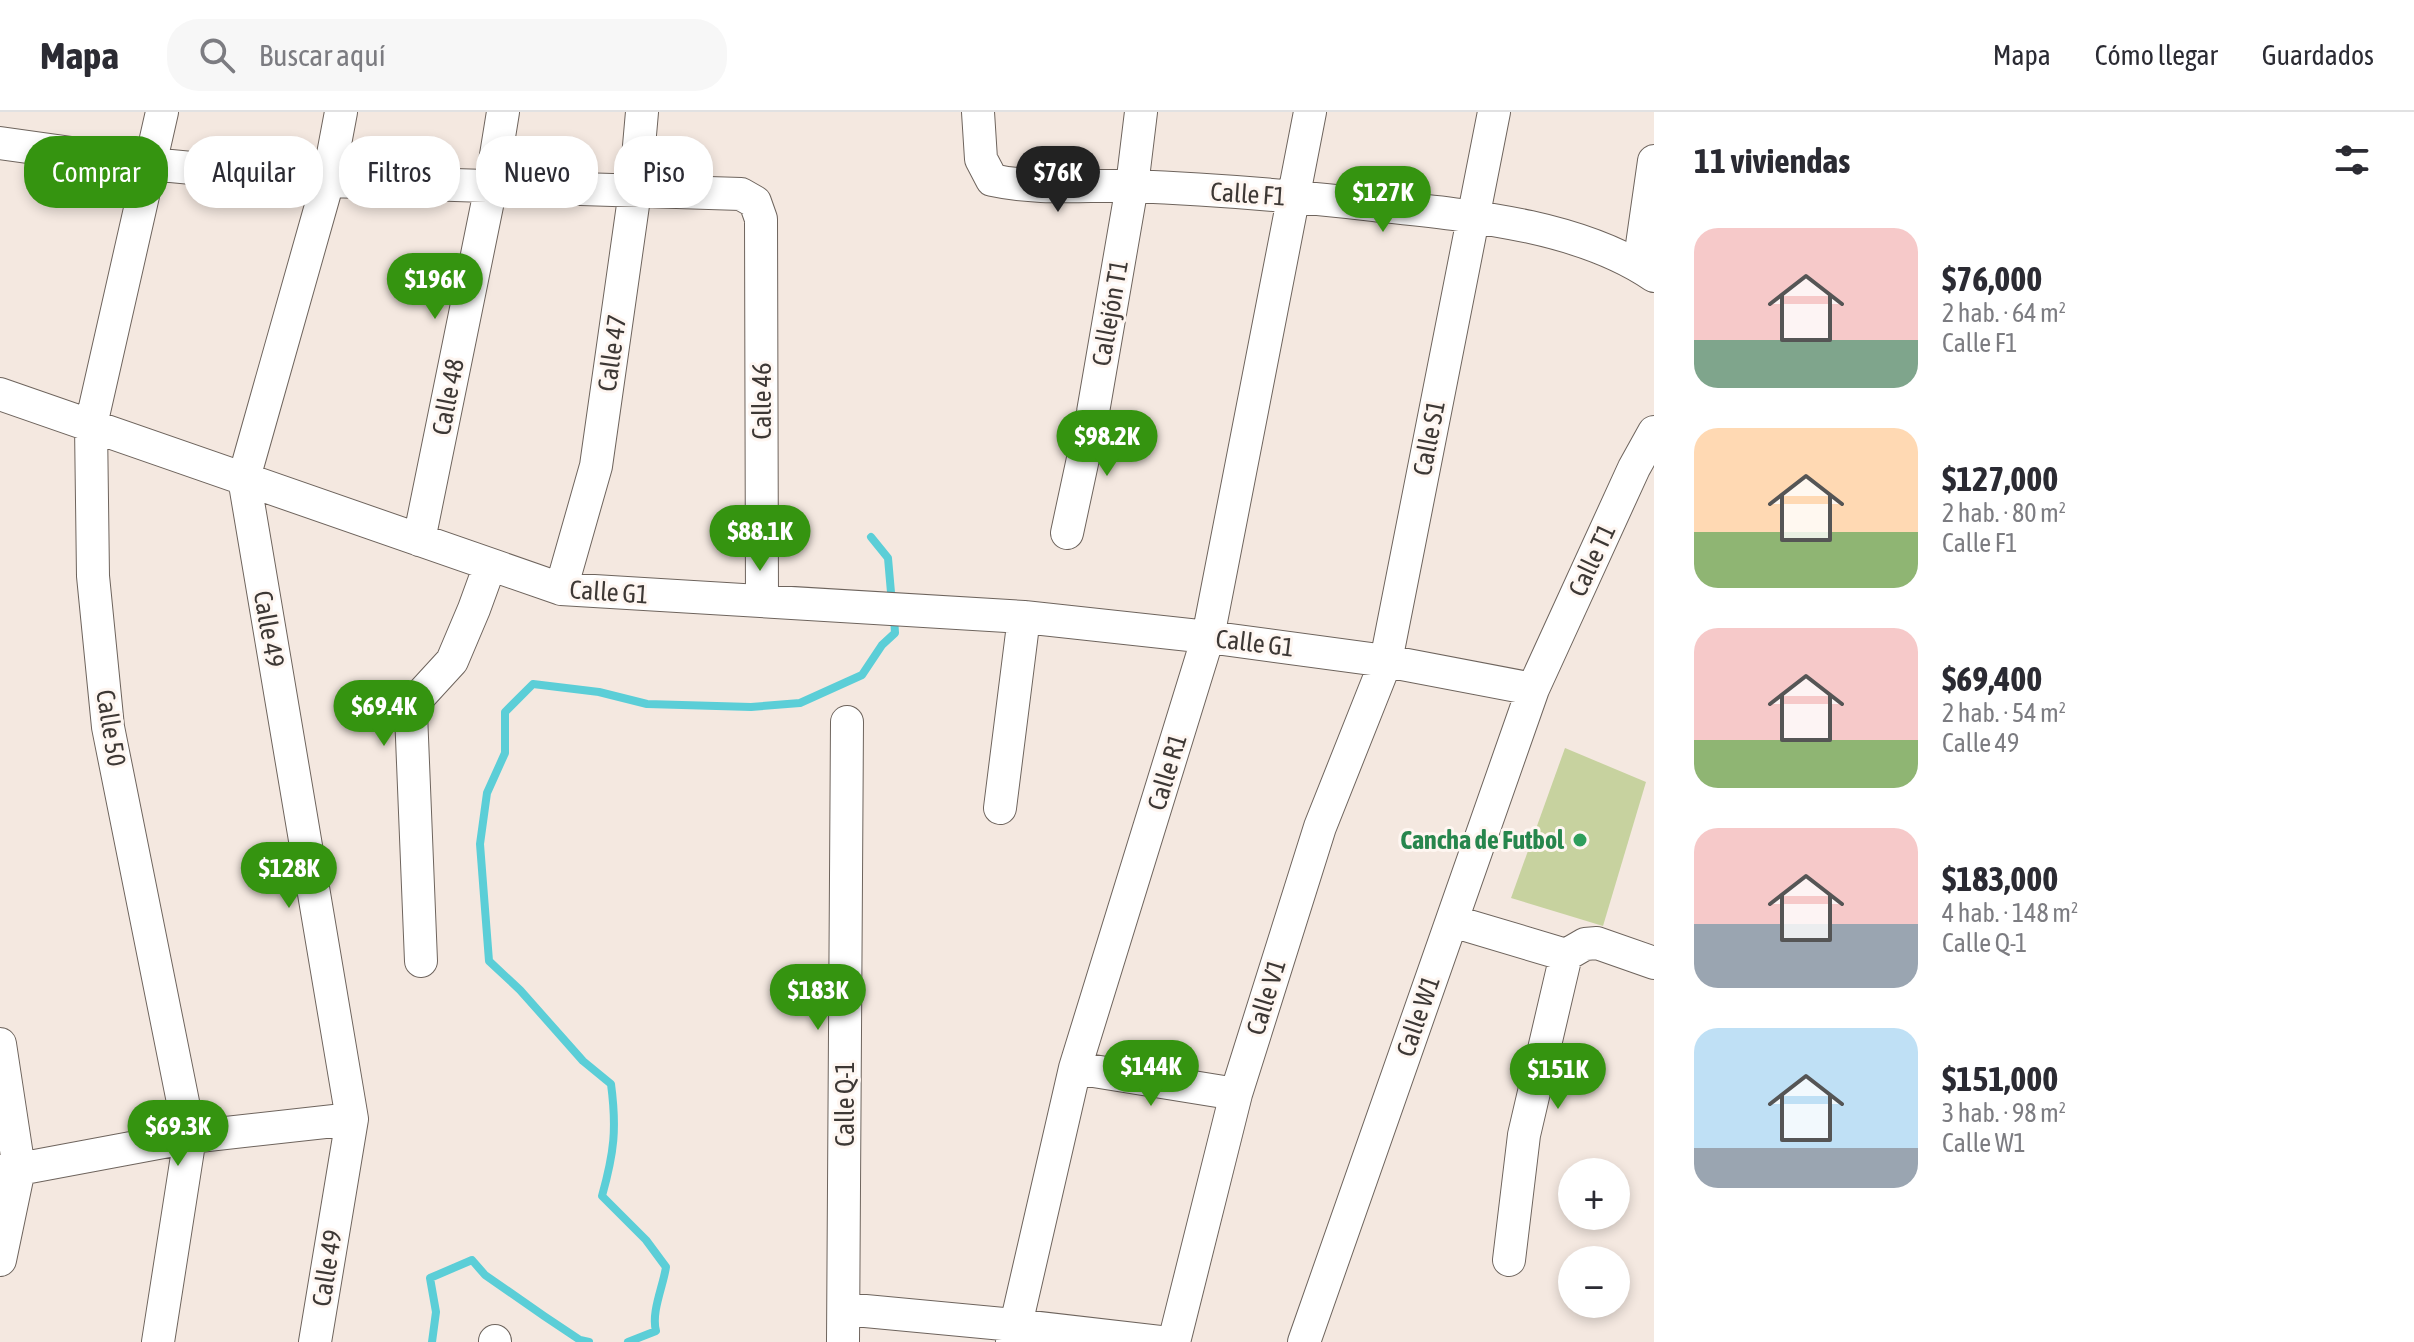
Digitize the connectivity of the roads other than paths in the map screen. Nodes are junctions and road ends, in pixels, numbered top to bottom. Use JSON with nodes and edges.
{"nodes":[{"id":1,"x":162,"y":112,"type":"edge"},
{"id":2,"x":341,"y":112,"type":"edge"},
{"id":3,"x":503,"y":112,"type":"edge"},
{"id":4,"x":642,"y":112,"type":"edge"},
{"id":5,"x":978,"y":112,"type":"edge"},
{"id":6,"x":1141,"y":112,"type":"edge"},
{"id":7,"x":1310,"y":112,"type":"edge"},
{"id":8,"x":1494,"y":112,"type":"edge"},
{"id":9,"x":156,"y":136,"type":"edge"},
{"id":10,"x":499,"y":136,"type":"edge"},
{"id":11,"x":640,"y":136,"type":"edge"},
{"id":12,"x":0,"y":143,"type":"edge"},
{"id":13,"x":24,"y":146,"type":"edge"},
{"id":14,"x":1654,"y":161,"type":"edge"},
{"id":15,"x":168,"y":166,"type":"edge"},
{"id":16,"x":328,"y":181,"type":"junction"},
{"id":17,"x":476,"y":186,"type":"edge"},
{"id":18,"x":1132,"y":186,"type":"junction"},
{"id":19,"x":713,"y":193,"type":"edge"},
{"id":20,"x":1293,"y":196,"type":"junction"},
{"id":21,"x":140,"y":208,"type":"edge"},
{"id":22,"x":487,"y":208,"type":"edge"},
{"id":23,"x":633,"y":208,"type":"edge"},
{"id":24,"x":1472,"y":216,"type":"junction"},
{"id":25,"x":1647,"y":271,"type":"edge"},
{"id":26,"x":0,"y":394,"type":"edge"},
{"id":27,"x":91,"y":425,"type":"junction"},
{"id":28,"x":1654,"y":432,"type":"edge"},
{"id":29,"x":1644,"y":471,"type":"edge"},
{"id":30,"x":244,"y":478,"type":"junction"},
{"id":31,"x":1067,"y":533,"type":"dead end"},
{"id":32,"x":419,"y":540,"type":"junction"},
{"id":33,"x":490,"y":565,"type":"junction"},
{"id":34,"x":561,"y":589,"type":"junction"},
{"id":35,"x":762,"y":601,"type":"junction"},
{"id":36,"x":1024,"y":617,"type":"junction"},
{"id":37,"x":1208,"y":637,"type":"junction"},
{"id":38,"x":1386,"y":661,"type":"junction"},
{"id":39,"x":1533,"y":689,"type":"junction"},
{"id":40,"x":847,"y":722,"type":"dead end"},
{"id":41,"x":1000,"y":808,"type":"dead end"},
{"id":42,"x":1452,"y":921,"type":"junction"},
{"id":43,"x":1566,"y":955,"type":"junction"},
{"id":44,"x":421,"y":961,"type":"dead end"},
{"id":45,"x":1654,"y":963,"type":"edge"},
{"id":46,"x":0,"y":1044,"type":"edge"},
{"id":47,"x":1075,"y":1068,"type":"junction"},
{"id":48,"x":1236,"y":1094,"type":"junction"},
{"id":49,"x":352,"y":1119,"type":"junction"},
{"id":50,"x":190,"y":1137,"type":"junction"},
{"id":51,"x":9,"y":1170,"type":"edge"},
{"id":52,"x":0,"y":1260,"type":"edge"},
{"id":53,"x":1509,"y":1260,"type":"dead end"},
{"id":54,"x":844,"y":1309,"type":"junction"},
{"id":55,"x":1013,"y":1333,"type":"edge"},
{"id":56,"x":158,"y":1342,"type":"edge"},
{"id":57,"x":315,"y":1342,"type":"edge"},
{"id":58,"x":843,"y":1342,"type":"edge"},
{"id":59,"x":1160,"y":1342,"type":"edge"},
{"id":60,"x":1174,"y":1342,"type":"edge"},
{"id":61,"x":1304,"y":1342,"type":"edge"}],
"edges":[{"from":1,"to":9,"type":"street","name":"Calle 50"},
{"from":2,"to":16,"type":"street","name":"Calle 49"},
{"from":3,"to":10,"type":"street","name":"Calle 48"},
{"from":4,"to":11,"type":"street","name":"Calle 47"},
{"from":5,"to":18,"type":"street","name":"Calle F1"},
{"from":6,"to":18,"type":"street","name":"Callejón T1"},
{"from":7,"to":20,"type":"street","name":"Calle R1"},
{"from":8,"to":24,"type":"street","name":"Calle S1"},
{"from":12,"to":13,"type":"street"},
{"from":14,"to":25,"type":"street"},
{"from":15,"to":16,"type":"street"},
{"from":16,"to":17,"type":"street"},
{"from":16,"to":30,"type":"street","name":"Calle 49"},
{"from":18,"to":20,"type":"street","name":"Calle F1"},
{"from":18,"to":31,"type":"street","name":"Callejón T1"},
{"from":19,"to":35,"type":"street","name":"Calle 46"},
{"from":20,"to":24,"type":"street","name":"Calle F1"},
{"from":20,"to":37,"type":"street","name":"Calle R1"},
{"from":21,"to":27,"type":"street","name":"Calle 50"},
{"from":22,"to":32,"type":"street","name":"Calle 48"},
{"from":23,"to":34,"type":"street","name":"Calle 47"},
{"from":24,"to":25,"type":"street","name":"Calle F1"},
{"from":24,"to":38,"type":"street","name":"Calle S1"},
{"from":26,"to":27,"type":"street","name":"Calle G1"},
{"from":27,"to":30,"type":"street","name":"Calle G1"},
{"from":27,"to":50,"type":"street","name":"Calle 50"},
{"from":28,"to":29,"type":"street","name":"Calle T1"},
{"from":29,"to":39,"type":"street","name":"Calle T1"},
{"from":30,"to":32,"type":"street","name":"Calle G1"},
{"from":30,"to":49,"type":"street","name":"Calle 49"},
{"from":32,"to":33,"type":"street","name":"Calle G1"},
{"from":33,"to":34,"type":"street","name":"Calle G1"},
{"from":33,"to":44,"type":"street"},
{"from":34,"to":35,"type":"street","name":"Calle G1"},
{"from":35,"to":36,"type":"street","name":"Calle G1"},
{"from":36,"to":37,"type":"street","name":"Calle G1"},
{"from":36,"to":41,"type":"street"},
{"from":37,"to":38,"type":"street","name":"Calle G1"},
{"from":37,"to":47,"type":"street","name":"Calle R1"},
{"from":38,"to":39,"type":"street","name":"Calle G1"},
{"from":38,"to":48,"type":"street","name":"Calle V1"},
{"from":39,"to":42,"type":"street","name":"Calle W1"},
{"from":40,"to":54,"type":"street","name":"Calle Q-1"},
{"from":42,"to":43,"type":"street"},
{"from":42,"to":61,"type":"street","name":"Calle W1"},
{"from":43,"to":45,"type":"street"},
{"from":43,"to":53,"type":"street"},
{"from":46,"to":51,"type":"street"},
{"from":47,"to":48,"type":"street"},
{"from":47,"to":55,"type":"street","name":"Calle R1"},
{"from":48,"to":60,"type":"street","name":"Calle V1"},
{"from":49,"to":50,"type":"street"},
{"from":49,"to":57,"type":"street","name":"Calle 49"},
{"from":50,"to":51,"type":"street"},
{"from":50,"to":56,"type":"street","name":"Calle 50"},
{"from":51,"to":52,"type":"street"},
{"from":54,"to":55,"type":"street"},
{"from":54,"to":58,"type":"street","name":"Calle Q-1"},
{"from":55,"to":59,"type":"street"}]}
